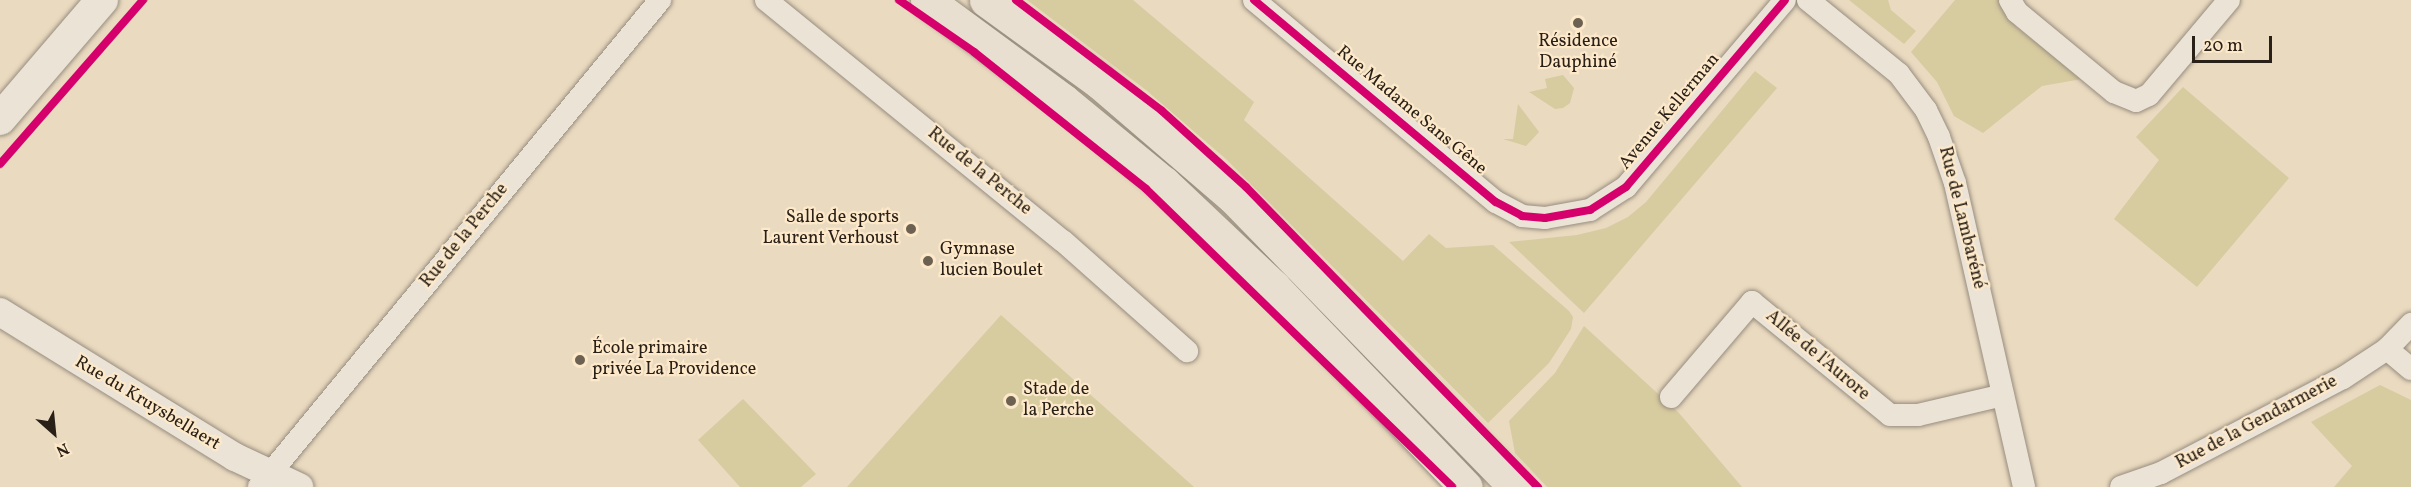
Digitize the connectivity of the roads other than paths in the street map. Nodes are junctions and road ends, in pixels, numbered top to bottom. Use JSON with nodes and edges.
{"nodes":[{"id":1,"x":87,"y":0,"type":"edge"},
{"id":2,"x":102,"y":0,"type":"edge"},
{"id":3,"x":660,"y":0,"type":"edge"},
{"id":4,"x":766,"y":0,"type":"edge"},
{"id":5,"x":927,"y":0,"type":"edge"},
{"id":6,"x":986,"y":0,"type":"edge"},
{"id":7,"x":1254,"y":0,"type":"edge"},
{"id":8,"x":1785,"y":0,"type":"edge"},
{"id":9,"x":1808,"y":0,"type":"edge"},
{"id":10,"x":2010,"y":0,"type":"edge"},
{"id":11,"x":2229,"y":0,"type":"edge"},
{"id":12,"x":51,"y":58,"type":"junction"},
{"id":13,"x":0,"y":118,"type":"edge"},
{"id":14,"x":1560,"y":216,"type":"joint"},
{"id":15,"x":0,"y":312,"type":"edge"},
{"id":16,"x":2411,"y":324,"type":"edge"},
{"id":17,"x":2387,"y":349,"type":"junction"},
{"id":18,"x":1187,"y":351,"type":"dead end"},
{"id":19,"x":2411,"y":369,"type":"edge"},
{"id":20,"x":2003,"y":395,"type":"junction"},
{"id":21,"x":1671,"y":397,"type":"dead end"},
{"id":22,"x":265,"y":480,"type":"edge"},
{"id":23,"x":299,"y":487,"type":"edge"},
{"id":24,"x":1466,"y":487,"type":"edge"},
{"id":25,"x":1515,"y":487,"type":"edge"},
{"id":26,"x":2024,"y":487,"type":"edge"},
{"id":27,"x":2121,"y":487,"type":"edge"}],
"edges":[{"from":1,"to":12,"type":"main road"},
{"from":2,"to":12,"type":"main road"},
{"from":3,"to":22,"type":"street","name":"Rue de la Perche"},
{"from":4,"to":18,"type":"street","name":"Rue de la Perche"},
{"from":5,"to":24,"type":"main road"},
{"from":6,"to":25,"type":"main road"},
{"from":7,"to":14,"type":"street","name":"Rue Madame Sans Gêne"},
{"from":8,"to":14,"type":"street","name":"Avenue Kellerman"},
{"from":9,"to":20,"type":"street","name":"Rue de Lambaréné"},
{"from":10,"to":11,"type":"street"},
{"from":12,"to":13,"type":"main road"},
{"from":15,"to":22,"type":"street","name":"Rue du Kruysbellaert"},
{"from":16,"to":17,"type":"street","name":"Rue de la Gendarmerie"},
{"from":17,"to":19,"type":"street"},
{"from":17,"to":27,"type":"street","name":"Rue de la Gendarmerie"},
{"from":20,"to":21,"type":"street","name":"Allée de l'Aurore"},
{"from":20,"to":26,"type":"street","name":"Rue de Lambaréné"},
{"from":22,"to":23,"type":"street","name":"Rue du Kruysbellaert"}]}
